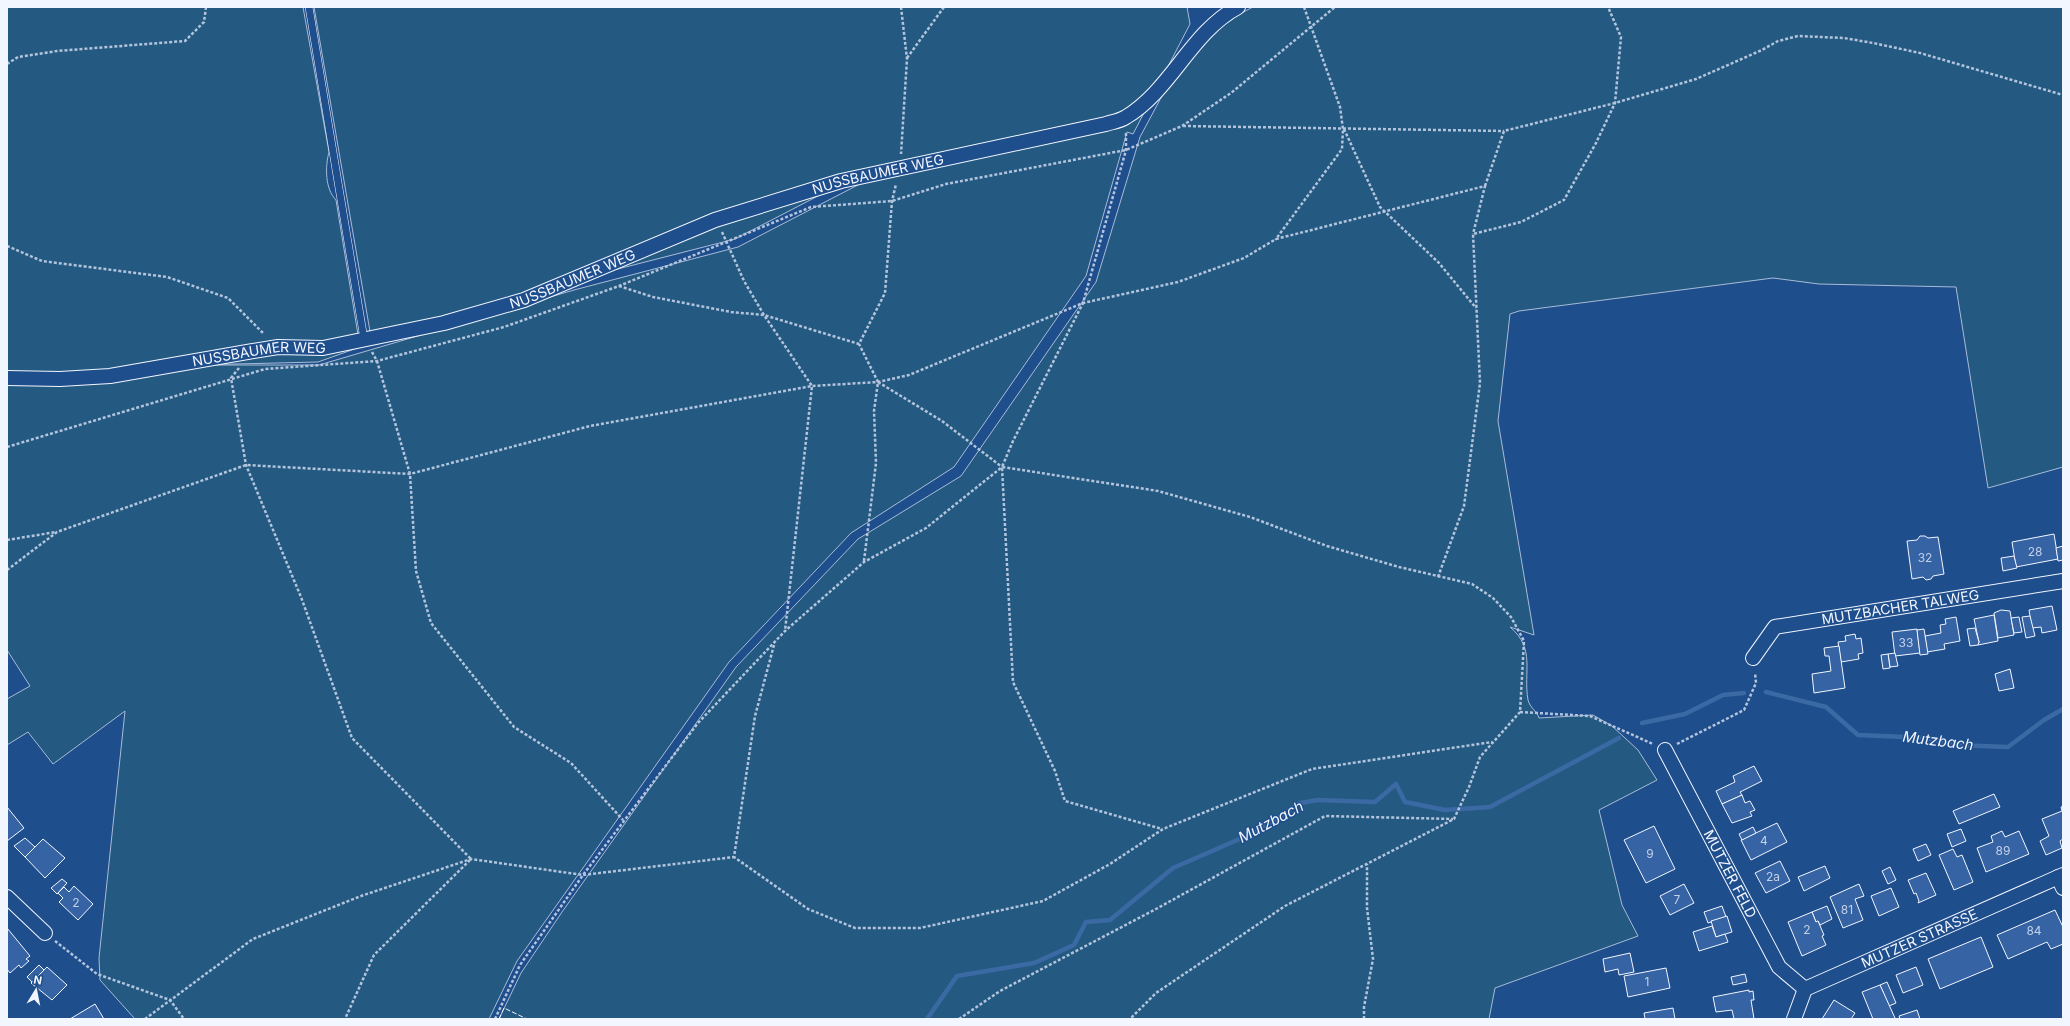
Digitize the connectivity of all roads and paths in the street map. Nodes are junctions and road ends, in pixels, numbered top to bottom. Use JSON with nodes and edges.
{"nodes":[{"id":1,"x":206,"y":7,"type":"edge"},
{"id":2,"x":309,"y":7,"type":"edge"},
{"id":3,"x":901,"y":7,"type":"edge"},
{"id":4,"x":944,"y":7,"type":"edge"},
{"id":5,"x":1238,"y":7,"type":"edge"},
{"id":6,"x":1304,"y":7,"type":"edge"},
{"id":7,"x":1335,"y":7,"type":"edge"},
{"id":8,"x":1608,"y":7,"type":"edge"},
{"id":9,"x":1312,"y":27,"type":"junction"},
{"id":10,"x":907,"y":58,"type":"junction"},
{"id":11,"x":7,"y":64,"type":"edge"},
{"id":12,"x":2063,"y":95,"type":"edge"},
{"id":13,"x":1615,"y":103,"type":"junction"},
{"id":14,"x":1182,"y":126,"type":"junction"},
{"id":15,"x":1343,"y":129,"type":"junction"},
{"id":16,"x":1504,"y":131,"type":"junction"},
{"id":17,"x":901,"y":169,"type":"junction"},
{"id":18,"x":1485,"y":186,"type":"junction"},
{"id":19,"x":715,"y":220,"type":"junction"},
{"id":20,"x":1473,"y":234,"type":"junction"},
{"id":21,"x":1276,"y":238,"type":"junction"},
{"id":22,"x":7,"y":246,"type":"edge"},
{"id":23,"x":619,"y":286,"type":"dead end"},
{"id":24,"x":1083,"y":303,"type":"junction"},
{"id":25,"x":1476,"y":308,"type":"junction"},
{"id":26,"x":764,"y":315,"type":"junction"},
{"id":27,"x":364,"y":339,"type":"junction"},
{"id":28,"x":859,"y":344,"type":"junction"},
{"id":29,"x":278,"y":347,"type":"junction"},
{"id":30,"x":253,"y":351,"type":"junction"},
{"id":31,"x":7,"y":378,"type":"edge"},
{"id":32,"x":878,"y":382,"type":"junction"},
{"id":33,"x":812,"y":386,"type":"junction"},
{"id":34,"x":246,"y":466,"type":"junction"},
{"id":35,"x":1002,"y":467,"type":"junction"},
{"id":36,"x":410,"y":474,"type":"junction"},
{"id":37,"x":57,"y":532,"type":"junction"},
{"id":38,"x":7,"y":540,"type":"edge"},
{"id":39,"x":864,"y":562,"type":"junction"},
{"id":40,"x":7,"y":570,"type":"edge"},
{"id":41,"x":1438,"y":577,"type":"junction"},
{"id":42,"x":2063,"y":580,"type":"edge"},
{"id":43,"x":785,"y":631,"type":"junction"},
{"id":44,"x":774,"y":644,"type":"junction"},
{"id":45,"x":1753,"y":658,"type":"joint"},
{"id":46,"x":1520,"y":712,"type":"junction"},
{"id":47,"x":1493,"y":742,"type":"junction"},
{"id":48,"x":1665,"y":750,"type":"junction"},
{"id":49,"x":1454,"y":819,"type":"junction"},
{"id":50,"x":623,"y":820,"type":"junction"},
{"id":51,"x":1163,"y":829,"type":"junction"},
{"id":52,"x":734,"y":857,"type":"junction"},
{"id":53,"x":471,"y":859,"type":"junction"},
{"id":54,"x":1367,"y":864,"type":"junction"},
{"id":55,"x":583,"y":875,"type":"junction"},
{"id":56,"x":2061,"y":880,"type":"edge"},
{"id":57,"x":7,"y":897,"type":"edge"},
{"id":58,"x":45,"y":933,"type":"joint"},
{"id":59,"x":1805,"y":989,"type":"junction"},
{"id":60,"x":170,"y":1000,"type":"junction"},
{"id":61,"x":145,"y":1019,"type":"edge"},
{"id":62,"x":184,"y":1019,"type":"edge"},
{"id":63,"x":345,"y":1019,"type":"edge"},
{"id":64,"x":495,"y":1019,"type":"edge"},
{"id":65,"x":959,"y":1019,"type":"edge"},
{"id":66,"x":1130,"y":1019,"type":"edge"},
{"id":67,"x":1364,"y":1019,"type":"edge"},
{"id":68,"x":1794,"y":1019,"type":"edge"}],
"edges":[{"from":1,"to":11,"type":"path"},
{"from":2,"to":27,"type":"lane"},
{"from":3,"to":10,"type":"path"},
{"from":4,"to":10,"type":"path"},
{"from":5,"to":17,"type":"street","name":"NUSSBAUMER WEG"},
{"from":6,"to":9,"type":"path"},
{"from":7,"to":9,"type":"path"},
{"from":8,"to":13,"type":"path"},
{"from":9,"to":14,"type":"path"},
{"from":9,"to":15,"type":"path"},
{"from":10,"to":17,"type":"path"},
{"from":12,"to":13,"type":"path"},
{"from":13,"to":16,"type":"path"},
{"from":13,"to":20,"type":"path"},
{"from":14,"to":15,"type":"path"},
{"from":14,"to":24,"type":"path"},
{"from":15,"to":16,"type":"path"},
{"from":15,"to":21,"type":"path"},
{"from":15,"to":25,"type":"path"},
{"from":16,"to":18,"type":"path"},
{"from":17,"to":19,"type":"street","name":"NUSSBAUMER WEG"},
{"from":17,"to":28,"type":"path"},
{"from":18,"to":20,"type":"path"},
{"from":18,"to":21,"type":"path"},
{"from":19,"to":26,"type":"path"},
{"from":19,"to":27,"type":"street","name":"NUSSBAUMER WEG"},
{"from":20,"to":25,"type":"path"},
{"from":21,"to":24,"type":"path"},
{"from":22,"to":29,"type":"path"},
{"from":23,"to":26,"type":"path"},
{"from":24,"to":32,"type":"path"},
{"from":24,"to":35,"type":"path"},
{"from":25,"to":41,"type":"path"},
{"from":26,"to":28,"type":"path"},
{"from":26,"to":33,"type":"path"},
{"from":27,"to":29,"type":"street","name":"NUSSBAUMER WEG"},
{"from":27,"to":36,"type":"path"},
{"from":28,"to":32,"type":"path"},
{"from":29,"to":30,"type":"street","name":"NUSSBAUMER WEG"},
{"from":30,"to":31,"type":"street","name":"NUSSBAUMER WEG"},
{"from":30,"to":34,"type":"path"},
{"from":32,"to":33,"type":"path"},
{"from":32,"to":35,"type":"path"},
{"from":32,"to":39,"type":"path"},
{"from":33,"to":36,"type":"path"},
{"from":33,"to":43,"type":"path"},
{"from":34,"to":36,"type":"path"},
{"from":34,"to":37,"type":"path"},
{"from":34,"to":53,"type":"path"},
{"from":35,"to":39,"type":"path"},
{"from":35,"to":41,"type":"path"},
{"from":35,"to":51,"type":"path"},
{"from":36,"to":50,"type":"path"},
{"from":37,"to":38,"type":"path"},
{"from":37,"to":40,"type":"path"},
{"from":39,"to":43,"type":"path"},
{"from":41,"to":46,"type":"path"},
{"from":42,"to":45,"type":"street","name":"MUTZBACHER TALWEG"},
{"from":43,"to":44,"type":"path"},
{"from":44,"to":50,"type":"path"},
{"from":44,"to":52,"type":"path"},
{"from":45,"to":48,"type":"path"},
{"from":46,"to":47,"type":"path"},
{"from":46,"to":48,"type":"path"},
{"from":47,"to":49,"type":"path"},
{"from":47,"to":51,"type":"path"},
{"from":48,"to":59,"type":"street","name":"MUTZER FELD"},
{"from":49,"to":54,"type":"path"},
{"from":49,"to":65,"type":"path"},
{"from":50,"to":55,"type":"path"},
{"from":51,"to":52,"type":"path"},
{"from":52,"to":55,"type":"path"},
{"from":53,"to":55,"type":"path"},
{"from":53,"to":60,"type":"path"},
{"from":53,"to":63,"type":"path"},
{"from":54,"to":66,"type":"path"},
{"from":54,"to":67,"type":"path"},
{"from":55,"to":64,"type":"path"},
{"from":56,"to":59,"type":"street","name":"MUTZER STRASSE"},
{"from":57,"to":58,"type":"street"},
{"from":58,"to":60,"type":"path"},
{"from":59,"to":68,"type":"street"},
{"from":60,"to":61,"type":"path"},
{"from":60,"to":62,"type":"path"}]}
